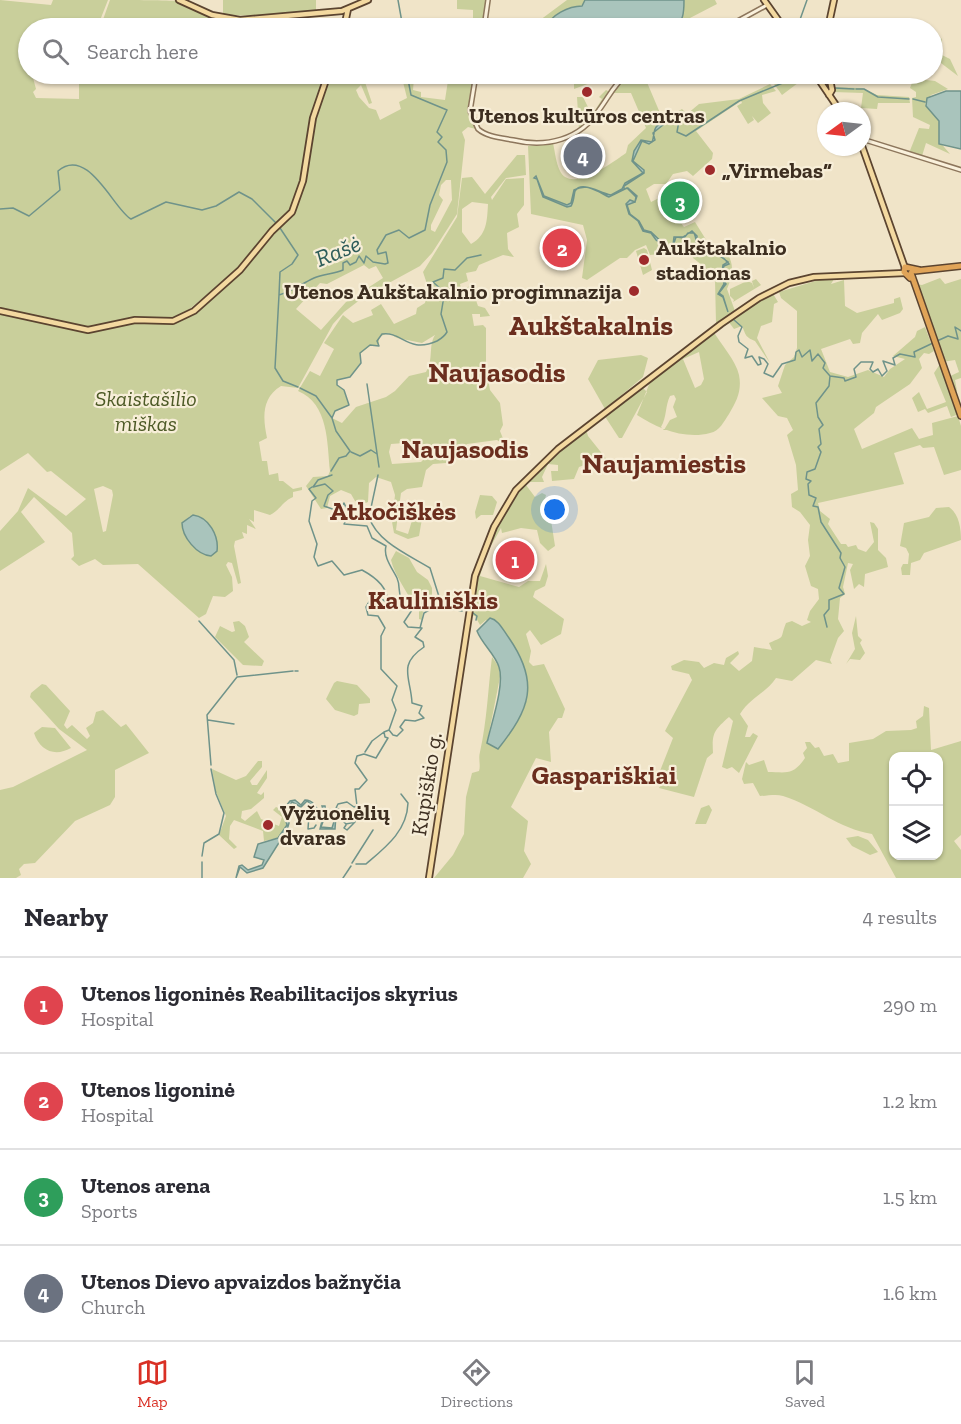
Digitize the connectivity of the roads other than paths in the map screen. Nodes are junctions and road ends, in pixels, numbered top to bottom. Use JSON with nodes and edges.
{"nodes":[{"id":1,"x":179,"y":0,"type":"edge"},
{"id":2,"x":368,"y":0,"type":"edge"},
{"id":3,"x":488,"y":0,"type":"edge"},
{"id":4,"x":834,"y":0,"type":"edge"},
{"id":5,"x":766,"y":2,"type":"edge"},
{"id":6,"x":348,"y":9,"type":"junction"},
{"id":7,"x":229,"y":18,"type":"edge"},
{"id":8,"x":268,"y":18,"type":"edge"},
{"id":9,"x":346,"y":18,"type":"edge"},
{"id":10,"x":485,"y":18,"type":"edge"},
{"id":11,"x":741,"y":18,"type":"edge"},
{"id":12,"x":777,"y":18,"type":"edge"},
{"id":13,"x":830,"y":18,"type":"edge"},
{"id":14,"x":325,"y":84,"type":"edge"},
{"id":15,"x":474,"y":84,"type":"edge"},
{"id":16,"x":617,"y":84,"type":"edge"},
{"id":17,"x":830,"y":84,"type":"edge"},
{"id":18,"x":823,"y":86,"type":"joint"},
{"id":19,"x":830,"y":89,"type":"junction"},
{"id":20,"x":834,"y":102,"type":"edge"},
{"id":21,"x":871,"y":142,"type":"edge"},
{"id":22,"x":866,"y":156,"type":"edge"},
{"id":23,"x":961,"y":170,"type":"edge"},
{"id":24,"x":961,"y":266,"type":"edge"},
{"id":25,"x":908,"y":270,"type":"junction"},
{"id":26,"x":0,"y":311,"type":"edge"},
{"id":27,"x":961,"y":416,"type":"edge"},
{"id":28,"x":429,"y":878,"type":"edge"}],
"edges":[{"from":1,"to":7,"type":"main road"},
{"from":2,"to":6,"type":"main road"},
{"from":3,"to":10,"type":"street"},
{"from":4,"to":13,"type":"main road"},
{"from":5,"to":11,"type":"street"},
{"from":5,"to":12,"type":"main road"},
{"from":6,"to":8,"type":"main road"},
{"from":6,"to":9,"type":"main road"},
{"from":14,"to":26,"type":"main road"},
{"from":15,"to":16,"type":"street"},
{"from":17,"to":19,"type":"main road"},
{"from":18,"to":19,"type":"main road"},
{"from":18,"to":19,"type":"main road"},
{"from":19,"to":20,"type":"main road"},
{"from":21,"to":23,"type":"street"},
{"from":22,"to":25,"type":"main road"},
{"from":24,"to":25,"type":"highway"},
{"from":25,"to":27,"type":"highway"},
{"from":25,"to":28,"type":"main road","name":"Kupiškio g."}]}
